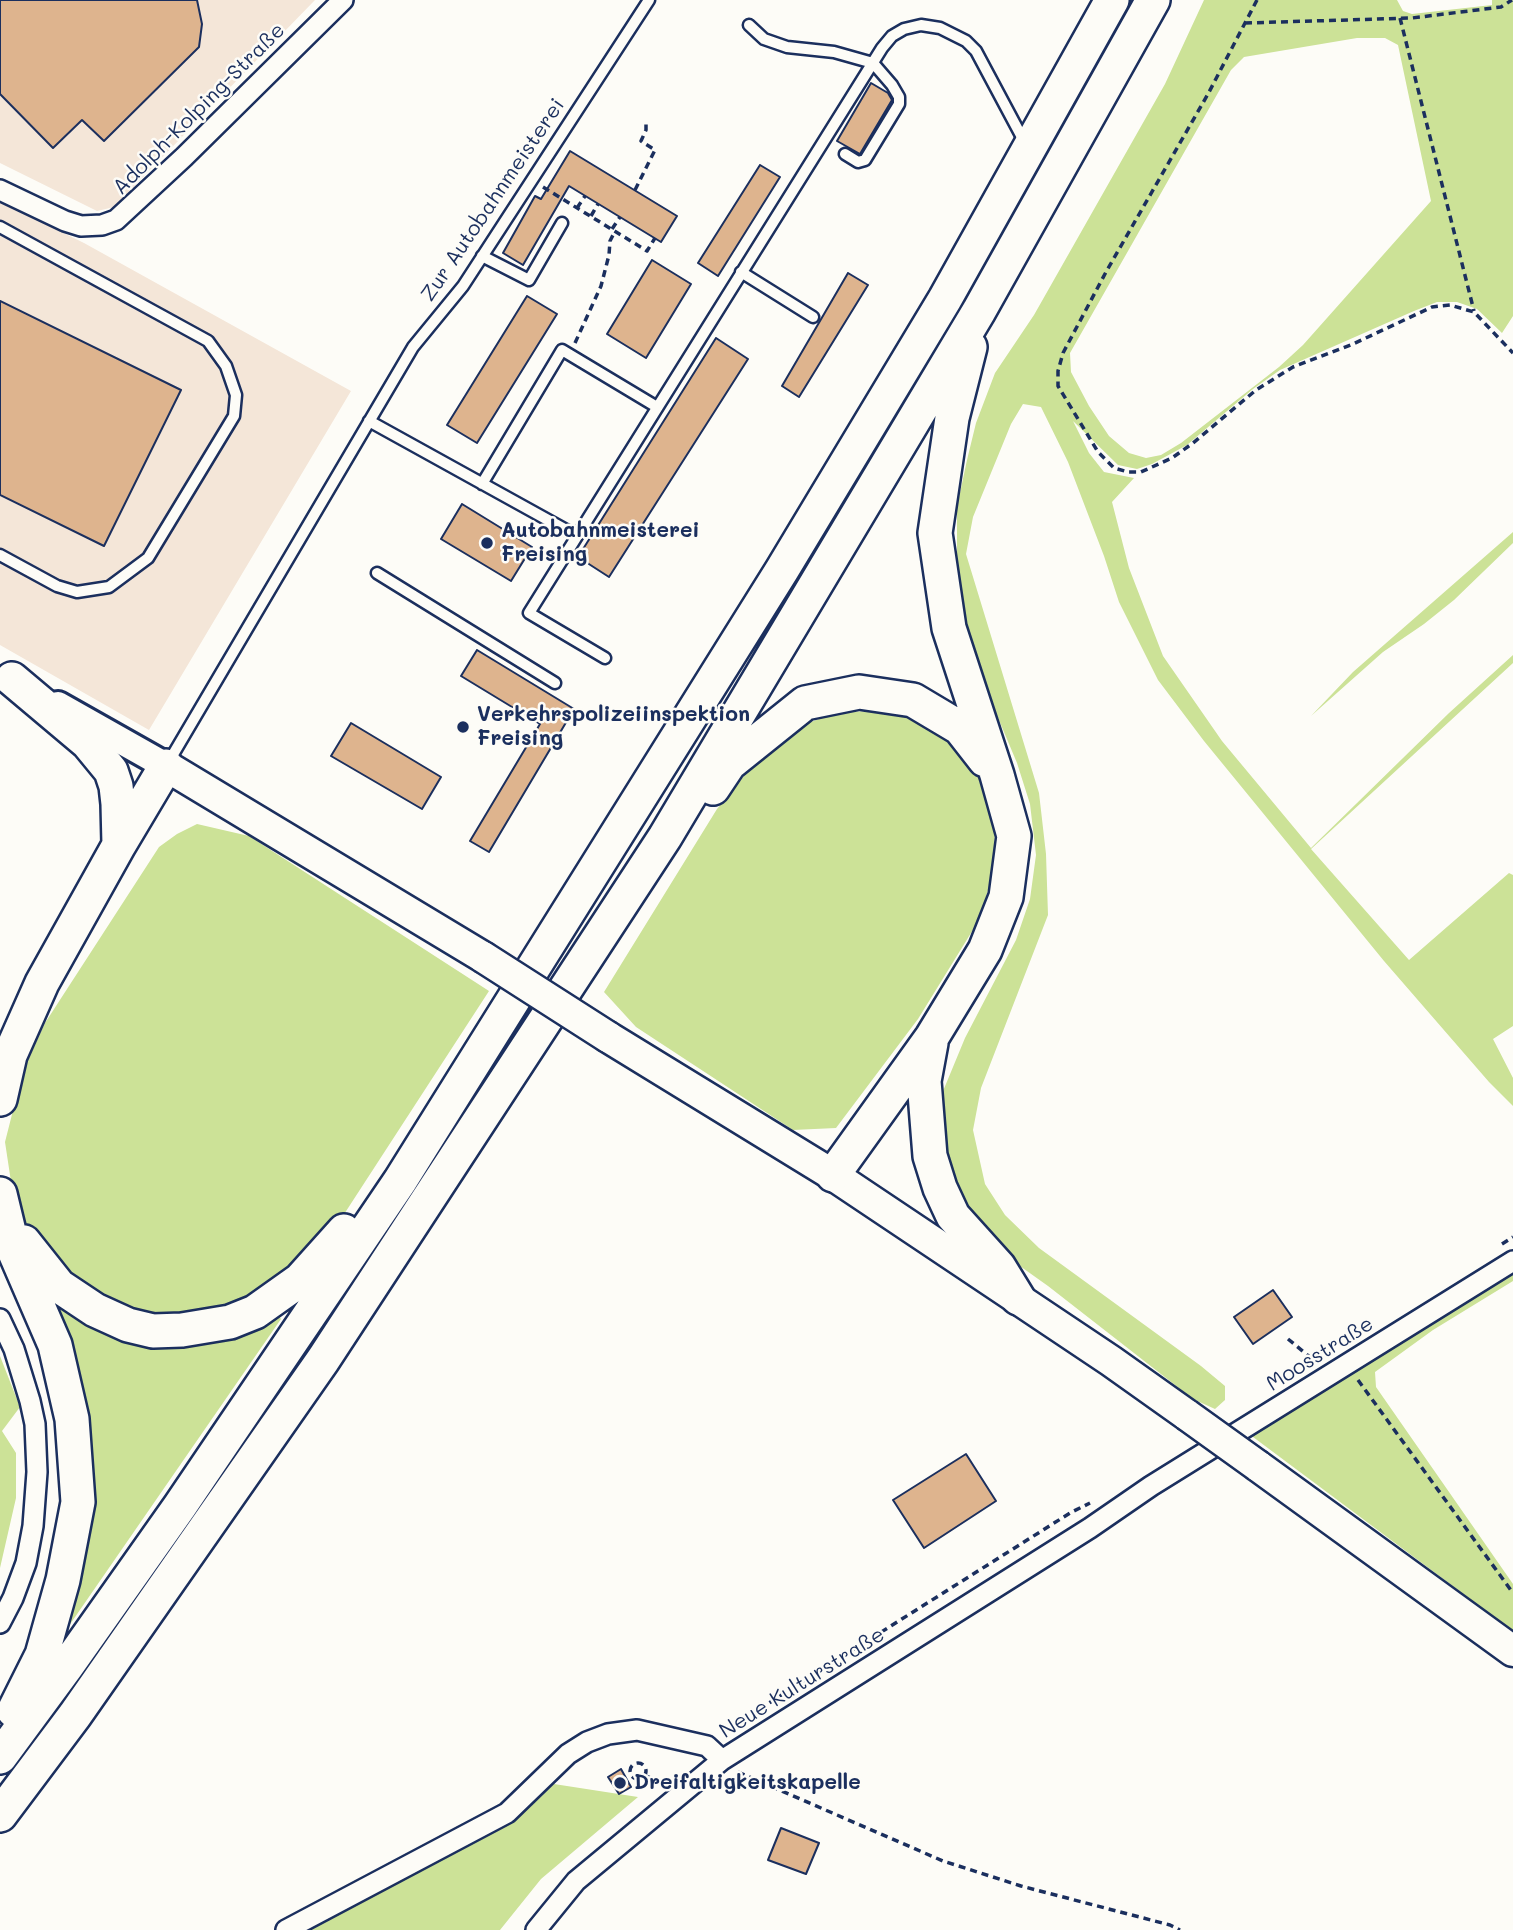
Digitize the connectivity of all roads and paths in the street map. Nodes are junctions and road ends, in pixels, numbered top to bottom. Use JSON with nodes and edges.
{"nodes":[{"id":1,"x":343,"y":0,"type":"edge"},
{"id":2,"x":649,"y":0,"type":"edge"},
{"id":3,"x":1112,"y":0,"type":"edge"},
{"id":4,"x":1153,"y":0,"type":"edge"},
{"id":5,"x":1257,"y":0,"type":"edge"},
{"id":6,"x":1511,"y":0,"type":"edge"},
{"id":7,"x":1400,"y":18,"type":"junction"},
{"id":8,"x":1245,"y":23,"type":"junction"},
{"id":9,"x":750,"y":25,"type":"dead end"},
{"id":10,"x":873,"y":63,"type":"junction"},
{"id":11,"x":646,"y":122,"type":"dead end"},
{"id":12,"x":1029,"y":151,"type":"junction"},
{"id":13,"x":845,"y":154,"type":"dead end"},
{"id":14,"x":532,"y":180,"type":"junction"},
{"id":15,"x":0,"y":190,"type":"edge"},
{"id":16,"x":635,"y":190,"type":"dead end"},
{"id":17,"x":585,"y":196,"type":"dead end"},
{"id":18,"x":598,"y":204,"type":"dead end"},
{"id":19,"x":577,"y":208,"type":"junction"},
{"id":20,"x":591,"y":216,"type":"junction"},
{"id":21,"x":620,"y":217,"type":"dead end"},
{"id":22,"x":562,"y":223,"type":"dead end"},
{"id":23,"x":0,"y":227,"type":"edge"},
{"id":24,"x":614,"y":230,"type":"junction"},
{"id":25,"x":655,"y":238,"type":"dead end"},
{"id":26,"x":482,"y":256,"type":"junction"},
{"id":27,"x":741,"y":272,"type":"junction"},
{"id":28,"x":979,"y":311,"type":"junction"},
{"id":29,"x":1474,"y":312,"type":"junction"},
{"id":30,"x":813,"y":317,"type":"dead end"},
{"id":31,"x":1513,"y":353,"type":"edge"},
{"id":32,"x":569,"y":354,"type":"junction"},
{"id":33,"x":657,"y":407,"type":"junction"},
{"id":34,"x":369,"y":421,"type":"junction"},
{"id":35,"x":482,"y":484,"type":"junction"},
{"id":36,"x":577,"y":536,"type":"junction"},
{"id":37,"x":0,"y":555,"type":"edge"},
{"id":38,"x":377,"y":572,"type":"dead end"},
{"id":39,"x":605,"y":657,"type":"dead end"},
{"id":40,"x":6,"y":676,"type":"edge"},
{"id":41,"x":555,"y":683,"type":"dead end"},
{"id":42,"x":166,"y":766,"type":"junction"},
{"id":43,"x":998,"y":775,"type":"junction"},
{"id":44,"x":665,"y":837,"type":"junction"},
{"id":45,"x":119,"y":845,"type":"junction"},
{"id":46,"x":932,"y":1037,"type":"junction"},
{"id":47,"x":0,"y":1099,"type":"edge"},
{"id":48,"x":833,"y":1175,"type":"junction"},
{"id":49,"x":400,"y":1181,"type":"junction"},
{"id":50,"x":4,"y":1207,"type":"edge"},
{"id":51,"x":1513,"y":1261,"type":"edge"},
{"id":52,"x":1018,"y":1298,"type":"junction"},
{"id":53,"x":0,"y":1319,"type":"edge"},
{"id":54,"x":1288,"y":1339,"type":"dead end"},
{"id":55,"x":1339,"y":1369,"type":"junction"},
{"id":56,"x":1152,"y":1486,"type":"joint"},
{"id":57,"x":1513,"y":1593,"type":"edge"},
{"id":58,"x":0,"y":1623,"type":"edge"},
{"id":59,"x":1513,"y":1651,"type":"edge"},
{"id":60,"x":0,"y":1730,"type":"edge"},
{"id":61,"x":0,"y":1757,"type":"edge"},
{"id":62,"x":722,"y":1760,"type":"junction"},
{"id":63,"x":631,"y":1774,"type":"junction"},
{"id":64,"x":644,"y":1775,"type":"junction"},
{"id":65,"x":626,"y":1778,"type":"dead end"},
{"id":66,"x":666,"y":1785,"type":"dead end"},
{"id":67,"x":0,"y":1815,"type":"edge"},
{"id":68,"x":286,"y":1930,"type":"edge"},
{"id":69,"x":536,"y":1930,"type":"edge"},
{"id":70,"x":1181,"y":1930,"type":"edge"}],
"edges":[{"from":1,"to":15,"type":"street","name":"Adolph-Kolping-Straße"},
{"from":2,"to":14,"type":"lane","name":"Zur Autobahnmeisterei"},
{"from":3,"to":12,"type":"highway"},
{"from":4,"to":28,"type":"highway"},
{"from":5,"to":8,"type":"path"},
{"from":6,"to":7,"type":"path"},
{"from":7,"to":8,"type":"path"},
{"from":7,"to":29,"type":"path"},
{"from":8,"to":29,"type":"path"},
{"from":9,"to":10,"type":"lane"},
{"from":10,"to":12,"type":"lane"},
{"from":10,"to":13,"type":"lane"},
{"from":10,"to":27,"type":"lane"},
{"from":11,"to":16,"type":"path"},
{"from":12,"to":49,"type":"highway"},
{"from":14,"to":19,"type":"path"},
{"from":14,"to":26,"type":"lane","name":"Zur Autobahnmeisterei"},
{"from":17,"to":19,"type":"path"},
{"from":18,"to":20,"type":"path"},
{"from":19,"to":20,"type":"path"},
{"from":20,"to":24,"type":"path"},
{"from":21,"to":24,"type":"path"},
{"from":22,"to":26,"type":"lane"},
{"from":23,"to":37,"type":"lane"},
{"from":24,"to":25,"type":"path"},
{"from":24,"to":32,"type":"path"},
{"from":26,"to":34,"type":"lane","name":"Zur Autobahnmeisterei"},
{"from":27,"to":30,"type":"lane"},
{"from":27,"to":33,"type":"lane"},
{"from":28,"to":43,"type":"highway"},
{"from":28,"to":44,"type":"highway"},
{"from":29,"to":31,"type":"path"},
{"from":32,"to":33,"type":"lane"},
{"from":32,"to":35,"type":"lane"},
{"from":33,"to":36,"type":"lane"},
{"from":34,"to":35,"type":"lane"},
{"from":34,"to":42,"type":"lane","name":"Zur Autobahnmeisterei"},
{"from":35,"to":36,"type":"lane"},
{"from":36,"to":39,"type":"lane"},
{"from":38,"to":41,"type":"lane"},
{"from":40,"to":42,"type":"main road"},
{"from":40,"to":45,"type":"highway"},
{"from":42,"to":45,"type":"highway"},
{"from":42,"to":48,"type":"main road","bridge":true},
{"from":43,"to":44,"type":"highway"},
{"from":43,"to":46,"type":"highway"},
{"from":44,"to":67,"type":"highway"},
{"from":45,"to":47,"type":"highway"},
{"from":46,"to":48,"type":"highway"},
{"from":46,"to":52,"type":"highway"},
{"from":48,"to":52,"type":"main road"},
{"from":49,"to":50,"type":"highway"},
{"from":49,"to":61,"type":"highway"},
{"from":50,"to":60,"type":"highway"},
{"from":51,"to":55,"type":"street","name":"Moosstraße"},
{"from":52,"to":59,"type":"main road","bridge":true},
{"from":53,"to":58,"type":"street"},
{"from":54,"to":55,"type":"path"},
{"from":55,"to":56,"type":"street","name":"Moosstraße"},
{"from":55,"to":57,"type":"path"},
{"from":56,"to":62,"type":"street","name":"Neue Kulturstraße"},
{"from":62,"to":68,"type":"street","name":"Neue Kulturstraße"},
{"from":62,"to":69,"type":"street"},
{"from":62,"to":70,"type":"path"},
{"from":63,"to":64,"type":"path"},
{"from":63,"to":64,"type":"path"},
{"from":63,"to":65,"type":"path"},
{"from":64,"to":66,"type":"path"}]}
